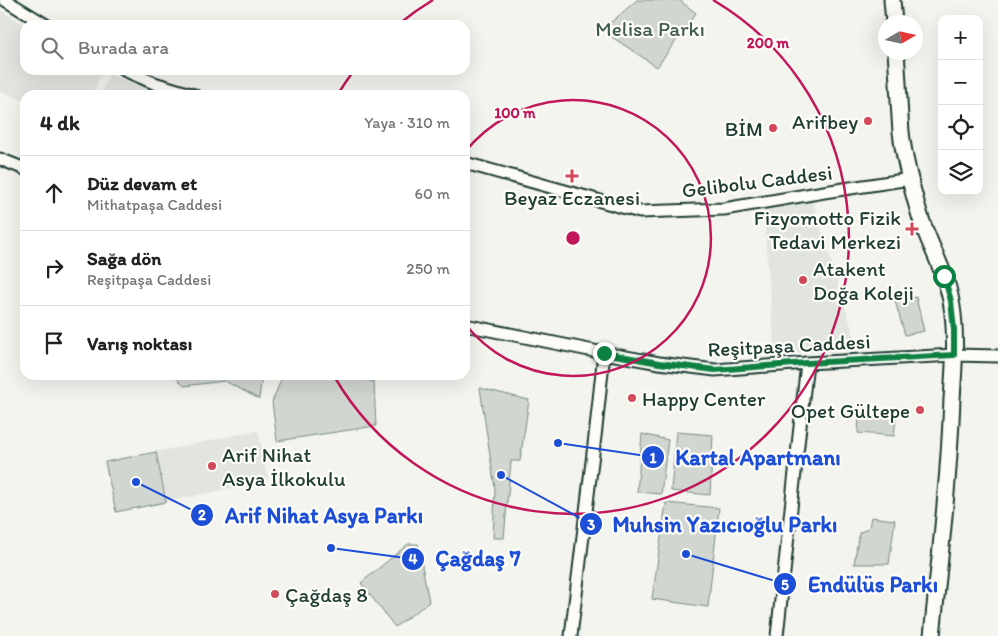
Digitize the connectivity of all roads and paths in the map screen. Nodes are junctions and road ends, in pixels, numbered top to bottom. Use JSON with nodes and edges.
{"nodes":[{"id":1,"x":6,"y":0,"type":"edge"},
{"id":2,"x":892,"y":0,"type":"edge"},
{"id":3,"x":893,"y":15,"type":"edge"},
{"id":4,"x":38,"y":20,"type":"edge"},
{"id":5,"x":896,"y":60,"type":"edge"},
{"id":6,"x":136,"y":75,"type":"edge"},
{"id":7,"x":177,"y":90,"type":"edge"},
{"id":8,"x":0,"y":159,"type":"edge"},
{"id":9,"x":470,"y":164,"type":"edge"},
{"id":10,"x":20,"y":167,"type":"edge"},
{"id":11,"x":910,"y":179,"type":"junction"},
{"id":12,"x":470,"y":326,"type":"edge"},
{"id":13,"x":604,"y":353,"type":"junction"},
{"id":14,"x":954,"y":355,"type":"junction"},
{"id":15,"x":998,"y":356,"type":"edge"},
{"id":16,"x":807,"y":363,"type":"junction"},
{"id":17,"x":571,"y":636,"type":"edge"},
{"id":18,"x":777,"y":636,"type":"edge"},
{"id":19,"x":932,"y":636,"type":"edge"}],
"edges":[{"from":1,"to":4,"type":"street"},
{"from":2,"to":3,"type":"main road"},
{"from":5,"to":11,"type":"main road"},
{"from":6,"to":7,"type":"street"},
{"from":8,"to":10,"type":"street"},
{"from":9,"to":11,"type":"street","name":"Gelibolu Caddesi"},
{"from":11,"to":14,"type":"main road"},
{"from":12,"to":13,"type":"street","name":"Reşitpaşa Caddesi"},
{"from":13,"to":16,"type":"street","name":"Reşitpaşa Caddesi"},
{"from":13,"to":17,"type":"street"},
{"from":14,"to":15,"type":"street","name":"Reşitpaşa Caddesi"},
{"from":14,"to":16,"type":"street","name":"Reşitpaşa Caddesi"},
{"from":14,"to":19,"type":"main road"},
{"from":16,"to":18,"type":"street"}]}
